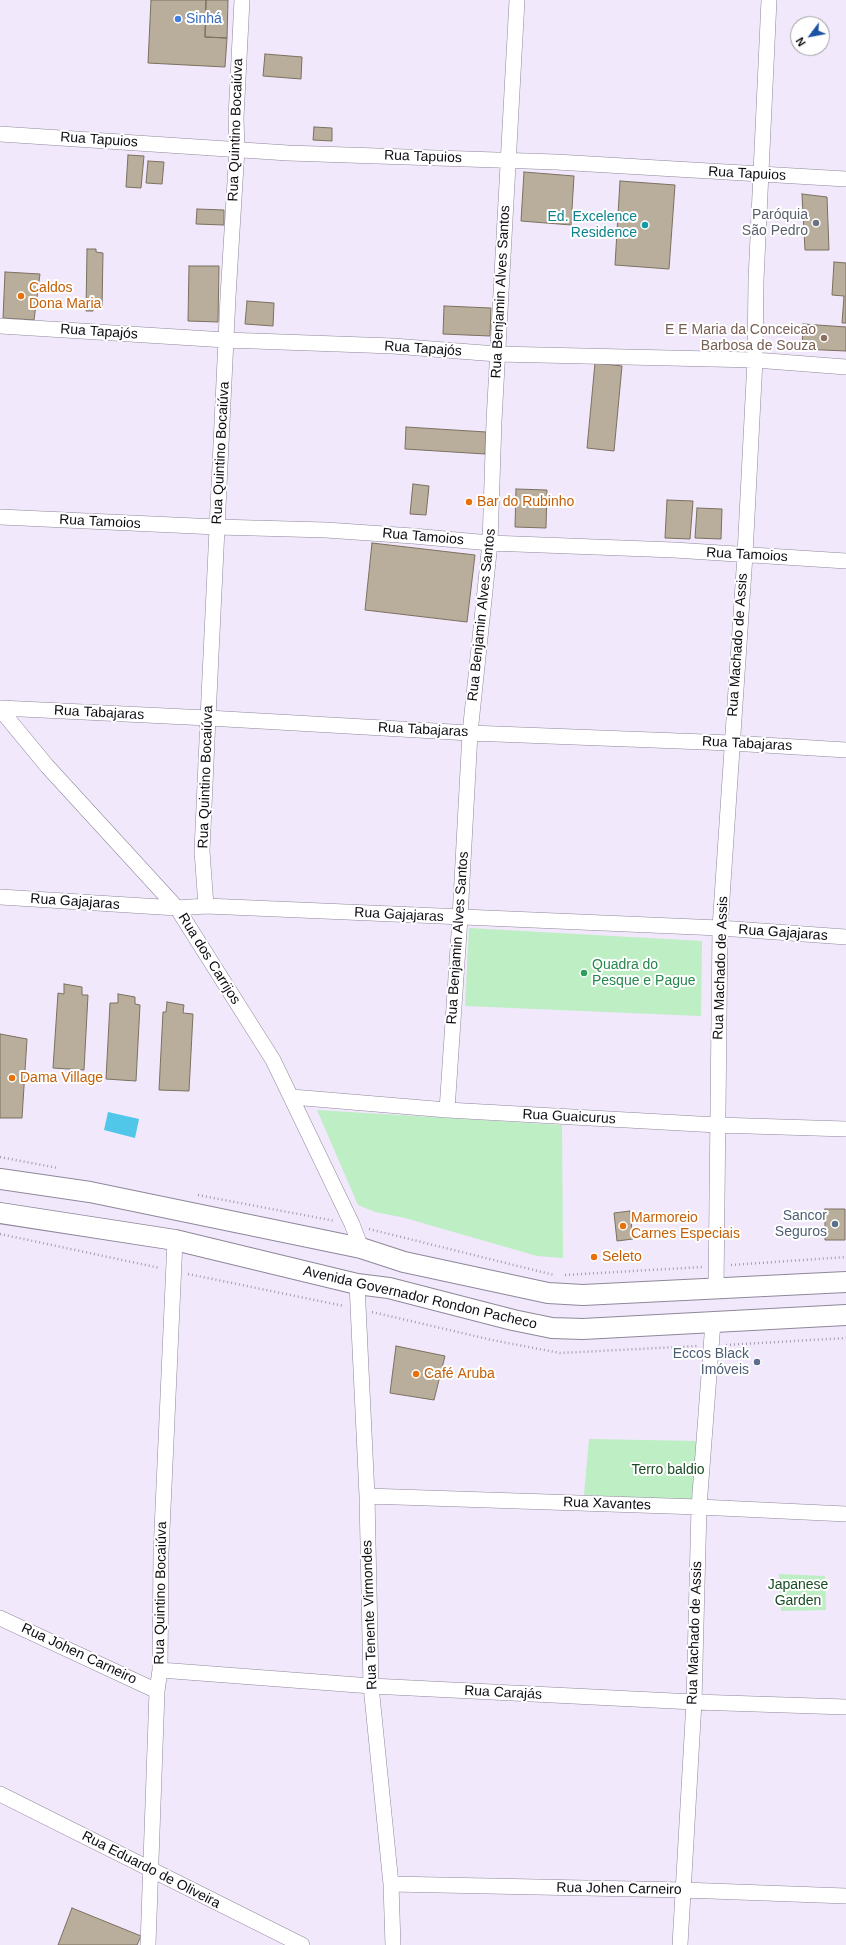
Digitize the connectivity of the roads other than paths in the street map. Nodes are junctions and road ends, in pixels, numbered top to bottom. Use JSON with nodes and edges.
{"nodes":[{"id":1,"x":242,"y":0,"type":"edge"},
{"id":2,"x":517,"y":0,"type":"edge"},
{"id":3,"x":769,"y":0,"type":"edge"},
{"id":4,"x":0,"y":134,"type":"edge"},
{"id":5,"x":237,"y":149,"type":"junction"},
{"id":6,"x":508,"y":161,"type":"junction"},
{"id":7,"x":761,"y":175,"type":"junction"},
{"id":8,"x":846,"y":180,"type":"edge"},
{"id":9,"x":0,"y":326,"type":"edge"},
{"id":10,"x":226,"y":340,"type":"junction"},
{"id":11,"x":498,"y":354,"type":"junction"},
{"id":12,"x":755,"y":360,"type":"junction"},
{"id":13,"x":846,"y":367,"type":"edge"},
{"id":14,"x":0,"y":517,"type":"edge"},
{"id":15,"x":218,"y":528,"type":"junction"},
{"id":16,"x":490,"y":543,"type":"junction"},
{"id":17,"x":745,"y":555,"type":"junction"},
{"id":18,"x":846,"y":561,"type":"edge"},
{"id":19,"x":0,"y":709,"type":"edge"},
{"id":20,"x":208,"y":718,"type":"junction"},
{"id":21,"x":470,"y":733,"type":"junction"},
{"id":22,"x":731,"y":743,"type":"junction"},
{"id":23,"x":846,"y":750,"type":"edge"},
{"id":24,"x":0,"y":897,"type":"edge"},
{"id":25,"x":206,"y":906,"type":"junction"},
{"id":26,"x":177,"y":908,"type":"junction"},
{"id":27,"x":460,"y":918,"type":"junction"},
{"id":28,"x":720,"y":928,"type":"junction"},
{"id":29,"x":846,"y":937,"type":"edge"},
{"id":30,"x":292,"y":1097,"type":"junction"},
{"id":31,"x":447,"y":1110,"type":"junction"},
{"id":32,"x":717,"y":1125,"type":"junction"},
{"id":33,"x":846,"y":1129,"type":"edge"},
{"id":34,"x":0,"y":1178,"type":"edge"},
{"id":35,"x":0,"y":1213,"type":"edge"},
{"id":36,"x":175,"y":1240,"type":"junction"},
{"id":37,"x":361,"y":1248,"type":"junction"},
{"id":38,"x":846,"y":1282,"type":"edge"},
{"id":39,"x":357,"y":1284,"type":"junction"},
{"id":40,"x":716,"y":1290,"type":"junction"},
{"id":41,"x":846,"y":1315,"type":"edge"},
{"id":42,"x":713,"y":1322,"type":"junction"},
{"id":43,"x":367,"y":1496,"type":"junction"},
{"id":44,"x":698,"y":1507,"type":"junction"},
{"id":45,"x":846,"y":1514,"type":"edge"},
{"id":46,"x":0,"y":1618,"type":"edge"},
{"id":47,"x":160,"y":1670,"type":"junction"},
{"id":48,"x":371,"y":1686,"type":"junction"},
{"id":49,"x":157,"y":1690,"type":"junction"},
{"id":50,"x":694,"y":1702,"type":"junction"},
{"id":51,"x":846,"y":1707,"type":"edge"},
{"id":52,"x":0,"y":1794,"type":"edge"},
{"id":53,"x":150,"y":1870,"type":"junction"},
{"id":54,"x":391,"y":1884,"type":"junction"},
{"id":55,"x":683,"y":1890,"type":"junction"},
{"id":56,"x":846,"y":1896,"type":"edge"},
{"id":57,"x":148,"y":1945,"type":"edge"},
{"id":58,"x":302,"y":1945,"type":"edge"},
{"id":59,"x":393,"y":1945,"type":"edge"},
{"id":60,"x":680,"y":1945,"type":"edge"}],
"edges":[{"from":1,"to":5,"type":"street","name":"Rua Quintino Bocaiúva"},
{"from":2,"to":6,"type":"street","name":"Rua Benjamin Alves Santos"},
{"from":3,"to":7,"type":"street","name":"Rua Machado de Assis"},
{"from":4,"to":5,"type":"street","name":"Rua Tapuios"},
{"from":5,"to":6,"type":"street","name":"Rua Tapuios"},
{"from":5,"to":10,"type":"street","name":"Rua Quintino Bocaiúva"},
{"from":6,"to":7,"type":"street","name":"Rua Tapuios"},
{"from":6,"to":11,"type":"street","name":"Rua Benjamin Alves Santos"},
{"from":7,"to":8,"type":"street","name":"Rua Tapuios"},
{"from":7,"to":12,"type":"street","name":"Rua Machado de Assis"},
{"from":9,"to":10,"type":"street","name":"Rua Tapajós"},
{"from":10,"to":11,"type":"street","name":"Rua Tapajós"},
{"from":10,"to":15,"type":"street","name":"Rua Quintino Bocaiúva"},
{"from":11,"to":12,"type":"street","name":"Rua Tapajós"},
{"from":11,"to":16,"type":"street","name":"Rua Benjamin Alves Santos"},
{"from":12,"to":13,"type":"street","name":"Rua Tapajós"},
{"from":12,"to":17,"type":"street","name":"Rua Machado de Assis"},
{"from":14,"to":15,"type":"street","name":"Rua Tamoios"},
{"from":15,"to":16,"type":"street","name":"Rua Tamoios"},
{"from":15,"to":20,"type":"street","name":"Rua Quintino Bocaiúva"},
{"from":16,"to":17,"type":"street","name":"Rua Tamoios"},
{"from":16,"to":21,"type":"street","name":"Rua Benjamin Alves Santos"},
{"from":17,"to":18,"type":"street","name":"Rua Tamoios"},
{"from":17,"to":22,"type":"street","name":"Rua Machado de Assis"},
{"from":19,"to":20,"type":"street","name":"Rua Tabajaras"},
{"from":19,"to":26,"type":"street","name":"Rua dos Carrijos"},
{"from":20,"to":21,"type":"street","name":"Rua Tabajaras"},
{"from":20,"to":25,"type":"street","name":"Rua Quintino Bocaiúva"},
{"from":21,"to":22,"type":"street","name":"Rua Tabajaras"},
{"from":21,"to":27,"type":"street","name":"Rua Benjamin Alves Santos"},
{"from":22,"to":23,"type":"street","name":"Rua Tabajaras"},
{"from":22,"to":28,"type":"street","name":"Rua Machado de Assis"},
{"from":24,"to":26,"type":"street","name":"Rua Gajajaras"},
{"from":25,"to":26,"type":"street","name":"Rua Gajajaras"},
{"from":25,"to":27,"type":"street","name":"Rua Gajajaras"},
{"from":26,"to":30,"type":"street","name":"Rua dos Carrijos"},
{"from":27,"to":28,"type":"street","name":"Rua Gajajaras"},
{"from":27,"to":31,"type":"street","name":"Rua Benjamin Alves Santos"},
{"from":28,"to":29,"type":"street","name":"Rua Gajajaras"},
{"from":28,"to":32,"type":"street","name":"Rua Machado de Assis"},
{"from":30,"to":31,"type":"street","name":"Rua Guaicurus"},
{"from":30,"to":37,"type":"street","name":"Rua dos Carrijos"},
{"from":31,"to":32,"type":"street","name":"Rua Guaicurus"},
{"from":32,"to":33,"type":"street","name":"Rua Guaicurus"},
{"from":32,"to":40,"type":"street","name":"Rua Machado de Assis"},
{"from":34,"to":37,"type":"main road"},
{"from":35,"to":36,"type":"main road","name":"Avenida Governador Rondon Pacheco"},
{"from":36,"to":39,"type":"main road","name":"Avenida Governador Rondon Pacheco"},
{"from":36,"to":47,"type":"street","name":"Rua Quintino Bocaiúva"},
{"from":37,"to":40,"type":"main road"},
{"from":38,"to":40,"type":"main road"},
{"from":39,"to":42,"type":"main road","name":"Avenida Governador Rondon Pacheco"},
{"from":39,"to":43,"type":"street","name":"Rua Tenente Virmondes"},
{"from":41,"to":42,"type":"main road","name":"Avenida Governador Rondon Pacheco"},
{"from":42,"to":44,"type":"street","name":"Rua Machado de Assis"},
{"from":43,"to":44,"type":"street","name":"Rua Xavantes"},
{"from":43,"to":48,"type":"street","name":"Rua Tenente Virmondes"},
{"from":44,"to":45,"type":"street","name":"Rua Xavantes"},
{"from":44,"to":50,"type":"street","name":"Rua Machado de Assis"},
{"from":46,"to":49,"type":"street","name":"Rua Johen Carneiro"},
{"from":47,"to":48,"type":"street","name":"Rua Carajás"},
{"from":47,"to":49,"type":"street","name":"Rua Quintino Bocaiúva"},
{"from":48,"to":50,"type":"street","name":"Rua Carajás"},
{"from":48,"to":54,"type":"street","name":"Rua Tenente Virmondes"},
{"from":49,"to":53,"type":"street","name":"Rua Quintino Bocaiúva"},
{"from":50,"to":51,"type":"street","name":"Rua Carajás"},
{"from":50,"to":55,"type":"street","name":"Rua Machado de Assis"},
{"from":52,"to":53,"type":"street","name":"Rua Eduardo de Oliveira"},
{"from":53,"to":57,"type":"street","name":"Rua Quintino Bocaiúva"},
{"from":53,"to":58,"type":"street","name":"Rua Eduardo de Oliveira"},
{"from":54,"to":55,"type":"street","name":"Rua Johen Carneiro"},
{"from":54,"to":59,"type":"street","name":"Rua Tenente Virmondes"},
{"from":55,"to":56,"type":"street","name":"Rua Johen Carneiro"},
{"from":55,"to":60,"type":"street","name":"Rua Machado de Assis"}]}
